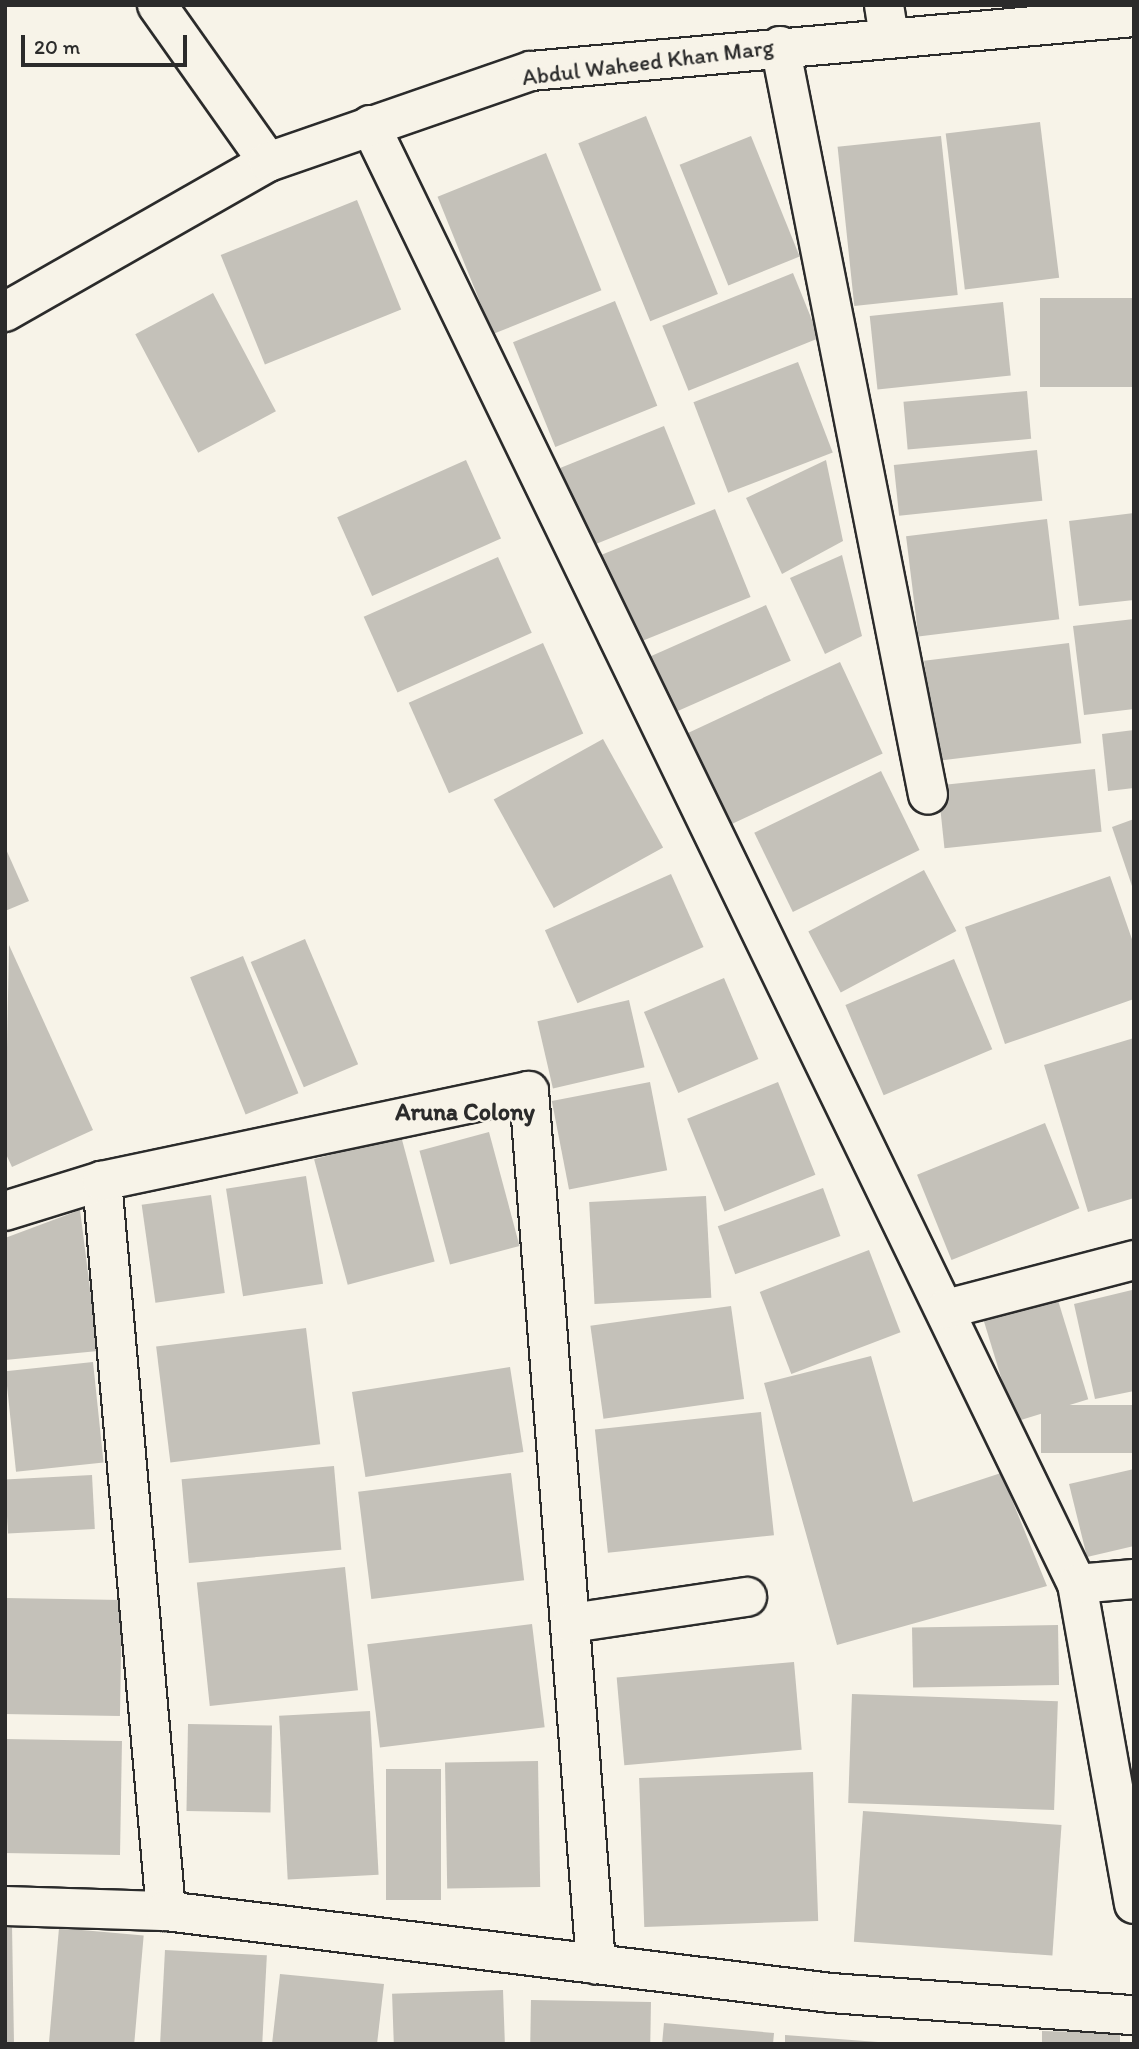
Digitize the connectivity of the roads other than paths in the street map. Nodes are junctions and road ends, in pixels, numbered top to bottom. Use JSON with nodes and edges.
{"nodes":[{"id":1,"x":157,"y":5,"type":"edge"},
{"id":2,"x":1134,"y":17,"type":"edge"},
{"id":3,"x":887,"y":20,"type":"edge"},
{"id":4,"x":780,"y":46,"type":"junction"},
{"id":5,"x":370,"y":125,"type":"junction"},
{"id":6,"x":268,"y":162,"type":"junction"},
{"id":7,"x":5,"y":312,"type":"edge"},
{"id":8,"x":928,"y":795,"type":"dead end"},
{"id":9,"x":102,"y":1181,"type":"junction"},
{"id":10,"x":5,"y":1211,"type":"edge"},
{"id":11,"x":1134,"y":1260,"type":"edge"},
{"id":12,"x":946,"y":1309,"type":"junction"},
{"id":13,"x":1134,"y":1579,"type":"edge"},
{"id":14,"x":1077,"y":1584,"type":"junction"},
{"id":15,"x":747,"y":1597,"type":"dead end"},
{"id":16,"x":572,"y":1623,"type":"junction"},
{"id":17,"x":1134,"y":1904,"type":"edge"},
{"id":18,"x":5,"y":1906,"type":"edge"},
{"id":19,"x":166,"y":1911,"type":"junction"},
{"id":20,"x":596,"y":1964,"type":"junction"},
{"id":21,"x":1134,"y":2015,"type":"edge"}],
"edges":[{"from":1,"to":6,"type":"street"},
{"from":2,"to":3,"type":"street","name":"Abdul Waheed Khan Marg"},
{"from":3,"to":4,"type":"street","name":"Abdul Waheed Khan Marg"},
{"from":4,"to":5,"type":"street","name":"Abdul Waheed Khan Marg"},
{"from":4,"to":8,"type":"street"},
{"from":5,"to":6,"type":"street","name":"Abdul Waheed Khan Marg"},
{"from":5,"to":12,"type":"street"},
{"from":6,"to":7,"type":"street","name":"Abdul Waheed Khan Marg"},
{"from":9,"to":10,"type":"street"},
{"from":9,"to":16,"type":"street"},
{"from":9,"to":19,"type":"street"},
{"from":11,"to":12,"type":"street"},
{"from":12,"to":14,"type":"street"},
{"from":13,"to":14,"type":"street"},
{"from":14,"to":17,"type":"street"},
{"from":15,"to":16,"type":"street"},
{"from":16,"to":20,"type":"street"},
{"from":18,"to":19,"type":"street"},
{"from":19,"to":20,"type":"street"},
{"from":20,"to":21,"type":"street"}]}
